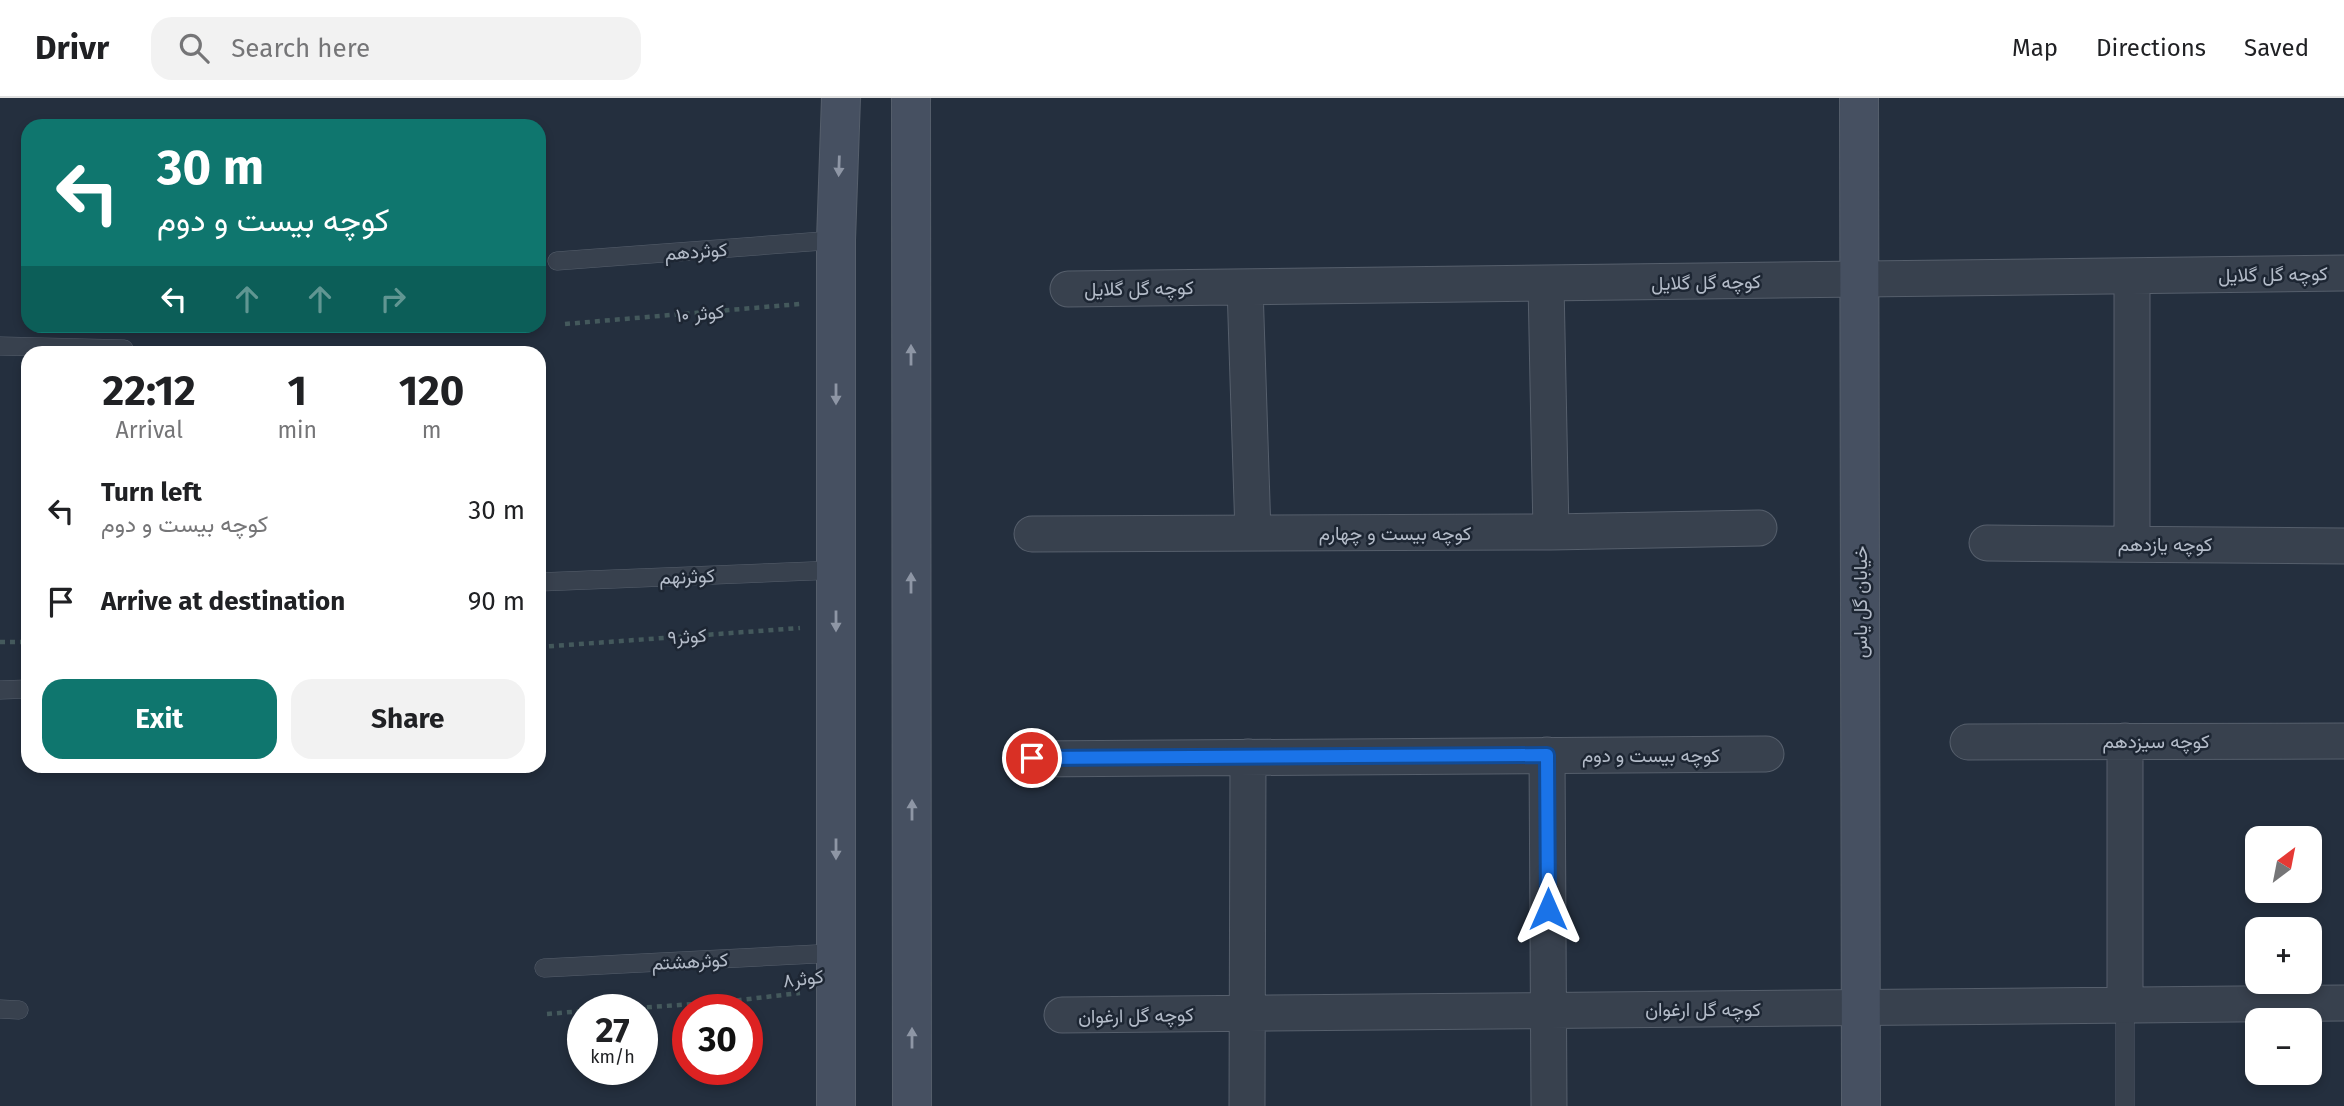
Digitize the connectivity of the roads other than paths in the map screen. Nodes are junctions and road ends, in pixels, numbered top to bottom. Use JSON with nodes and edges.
{"nodes":[{"id":1,"x":841,"y":98,"type":"edge"},
{"id":2,"x":911,"y":98,"type":"edge"},
{"id":3,"x":1859,"y":98,"type":"edge"},
{"id":4,"x":836,"y":240,"type":"junction"},
{"id":5,"x":557,"y":261,"type":"dead end"},
{"id":6,"x":2344,"y":273,"type":"edge"},
{"id":7,"x":2132,"y":276,"type":"junction"},
{"id":8,"x":1860,"y":279,"type":"junction"},
{"id":9,"x":1546,"y":284,"type":"junction"},
{"id":10,"x":1245,"y":287,"type":"junction"},
{"id":11,"x":1068,"y":289,"type":"dead end"},
{"id":12,"x":0,"y":346,"type":"edge"},
{"id":13,"x":21,"y":347,"type":"edge"},
{"id":14,"x":1759,"y":528,"type":"dead end"},
{"id":15,"x":1551,"y":532,"type":"junction"},
{"id":16,"x":1252,"y":533,"type":"junction"},
{"id":17,"x":1032,"y":534,"type":"dead end"},
{"id":18,"x":1987,"y":543,"type":"dead end"},
{"id":19,"x":2132,"y":544,"type":"junction"},
{"id":20,"x":2344,"y":546,"type":"edge"},
{"id":21,"x":836,"y":570,"type":"junction"},
{"id":22,"x":546,"y":582,"type":"edge"},
{"id":23,"x":21,"y":689,"type":"edge"},
{"id":24,"x":0,"y":690,"type":"edge"},
{"id":25,"x":2125,"y":741,"type":"junction"},
{"id":26,"x":2344,"y":741,"type":"edge"},
{"id":27,"x":1968,"y":742,"type":"dead end"},
{"id":28,"x":1766,"y":754,"type":"dead end"},
{"id":29,"x":1547,"y":755,"type":"junction"},
{"id":30,"x":1248,"y":757,"type":"junction"},
{"id":31,"x":1032,"y":758,"type":"dead end"},
{"id":32,"x":544,"y":968,"type":"dead end"},
{"id":33,"x":836,"y":971,"type":"junction"},
{"id":34,"x":2344,"y":1003,"type":"edge"},
{"id":35,"x":2125,"y":1005,"type":"junction"},
{"id":36,"x":1861,"y":1008,"type":"junction"},
{"id":37,"x":0,"y":1009,"type":"edge"},
{"id":38,"x":19,"y":1010,"type":"dead end"},
{"id":39,"x":1549,"y":1011,"type":"junction"},
{"id":40,"x":1247,"y":1013,"type":"junction"},
{"id":41,"x":1062,"y":1015,"type":"dead end"},
{"id":42,"x":836,"y":1106,"type":"edge"},
{"id":43,"x":912,"y":1106,"type":"edge"},
{"id":44,"x":1247,"y":1106,"type":"edge"},
{"id":45,"x":1549,"y":1106,"type":"edge"},
{"id":46,"x":1861,"y":1106,"type":"edge"},
{"id":47,"x":2125,"y":1106,"type":"edge"}],
"edges":[{"from":1,"to":4,"type":"street","one_way":true},
{"from":43,"to":2,"type":"street","one_way":true},
{"from":3,"to":8,"type":"street","name":"خیابان گل یاس"},
{"from":4,"to":5,"type":"lane","name":"کوثردهم"},
{"from":4,"to":21,"type":"street","one_way":true},
{"from":6,"to":7,"type":"street","name":"کوچه گل گلایل"},
{"from":7,"to":8,"type":"street","name":"کوچه گل گلایل"},
{"from":7,"to":19,"type":"street"},
{"from":8,"to":9,"type":"street","name":"کوچه گل گلایل"},
{"from":8,"to":36,"type":"street","name":"خیابان گل یاس"},
{"from":9,"to":10,"type":"street","name":"کوچه گل گلایل"},
{"from":9,"to":15,"type":"street"},
{"from":10,"to":11,"type":"street","name":"کوچه گل گلایل"},
{"from":10,"to":16,"type":"street"},
{"from":12,"to":13,"type":"lane"},
{"from":14,"to":15,"type":"street","name":"کوچه بیست و چهارم"},
{"from":15,"to":16,"type":"street","name":"کوچه بیست و چهارم"},
{"from":16,"to":17,"type":"street","name":"کوچه بیست و چهارم"},
{"from":18,"to":19,"type":"street","name":"کوچه یازدهم"},
{"from":19,"to":20,"type":"street","name":"کوچه یازدهم"},
{"from":21,"to":22,"type":"lane","name":"کوثرنهم"},
{"from":21,"to":33,"type":"street","one_way":true},
{"from":23,"to":24,"type":"lane"},
{"from":25,"to":26,"type":"street","name":"کوچه سیزدهم"},
{"from":25,"to":27,"type":"street","name":"کوچه سیزدهم"},
{"from":25,"to":35,"type":"street"},
{"from":28,"to":29,"type":"street","name":"کوچه بیست و دوم"},
{"from":29,"to":30,"type":"street","name":"کوچه بیست و دوم"},
{"from":29,"to":39,"type":"street"},
{"from":30,"to":31,"type":"street","name":"کوچه بیست و دوم"},
{"from":30,"to":40,"type":"street"},
{"from":32,"to":33,"type":"lane","name":"کوثرهشتم"},
{"from":33,"to":42,"type":"street"},
{"from":34,"to":35,"type":"street","name":"کوچه گل ارغوان"},
{"from":35,"to":36,"type":"street","name":"کوچه گل ارغوان"},
{"from":35,"to":47,"type":"lane"},
{"from":36,"to":39,"type":"street","name":"کوچه گل ارغوان"},
{"from":36,"to":46,"type":"street","name":"خیابان گل یاس"},
{"from":37,"to":38,"type":"lane"},
{"from":39,"to":40,"type":"street","name":"کوچه گل ارغوان"},
{"from":39,"to":45,"type":"street"},
{"from":40,"to":41,"type":"street","name":"کوچه گل ارغوان"},
{"from":40,"to":44,"type":"street"}]}
